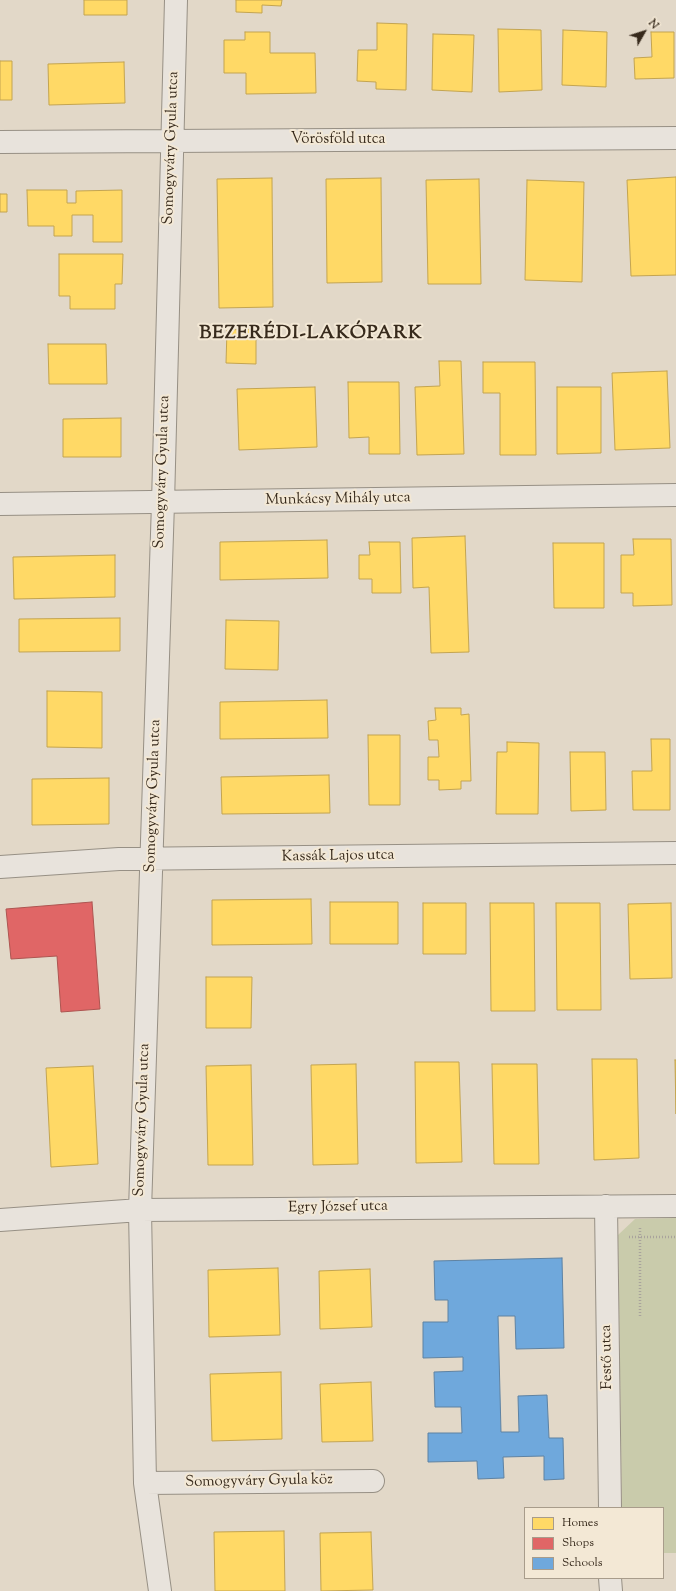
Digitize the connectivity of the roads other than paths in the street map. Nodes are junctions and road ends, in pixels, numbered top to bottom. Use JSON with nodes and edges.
{"nodes":[{"id":1,"x":176,"y":0,"type":"edge"},
{"id":2,"x":676,"y":138,"type":"edge"},
{"id":3,"x":172,"y":141,"type":"junction"},
{"id":4,"x":0,"y":142,"type":"edge"},
{"id":5,"x":676,"y":495,"type":"edge"},
{"id":6,"x":163,"y":503,"type":"junction"},
{"id":7,"x":0,"y":504,"type":"edge"},
{"id":8,"x":676,"y":853,"type":"edge"},
{"id":9,"x":152,"y":859,"type":"junction"},
{"id":10,"x":0,"y":867,"type":"edge"},
{"id":11,"x":606,"y":1206,"type":"junction"},
{"id":12,"x":676,"y":1206,"type":"edge"},
{"id":13,"x":140,"y":1210,"type":"junction"},
{"id":14,"x":0,"y":1220,"type":"edge"},
{"id":15,"x":373,"y":1481,"type":"dead end"},
{"id":16,"x":145,"y":1483,"type":"junction"},
{"id":17,"x":610,"y":1507,"type":"edge"},
{"id":18,"x":610,"y":1579,"type":"edge"},
{"id":19,"x":160,"y":1591,"type":"edge"},
{"id":20,"x":610,"y":1591,"type":"edge"}],
"edges":[{"from":1,"to":3,"type":"street","name":"Somogyváry Gyula utca"},
{"from":2,"to":3,"type":"street","name":"Vörösföld utca"},
{"from":3,"to":4,"type":"street","name":"Vörösföld utca"},
{"from":3,"to":6,"type":"street","name":"Somogyváry Gyula utca"},
{"from":5,"to":6,"type":"street","name":"Munkácsy Mihály utca"},
{"from":6,"to":7,"type":"street","name":"Munkácsy Mihály utca"},
{"from":6,"to":9,"type":"street","name":"Somogyváry Gyula utca"},
{"from":8,"to":9,"type":"street","name":"Kassák Lajos utca"},
{"from":9,"to":10,"type":"street","name":"Kassák Lajos utca"},
{"from":9,"to":13,"type":"street","name":"Somogyváry Gyula utca"},
{"from":11,"to":12,"type":"street","name":"Egry József utca"},
{"from":11,"to":13,"type":"street","name":"Egry József utca"},
{"from":11,"to":17,"type":"street","name":"Festő utca"},
{"from":13,"to":14,"type":"street","name":"Egry József utca"},
{"from":13,"to":16,"type":"street","name":"Somogyváry Gyula utca"},
{"from":15,"to":16,"type":"street","name":"Somogyváry Gyula köz"},
{"from":16,"to":19,"type":"street","name":"Somogyváry Gyula utca"},
{"from":18,"to":20,"type":"street"}]}
